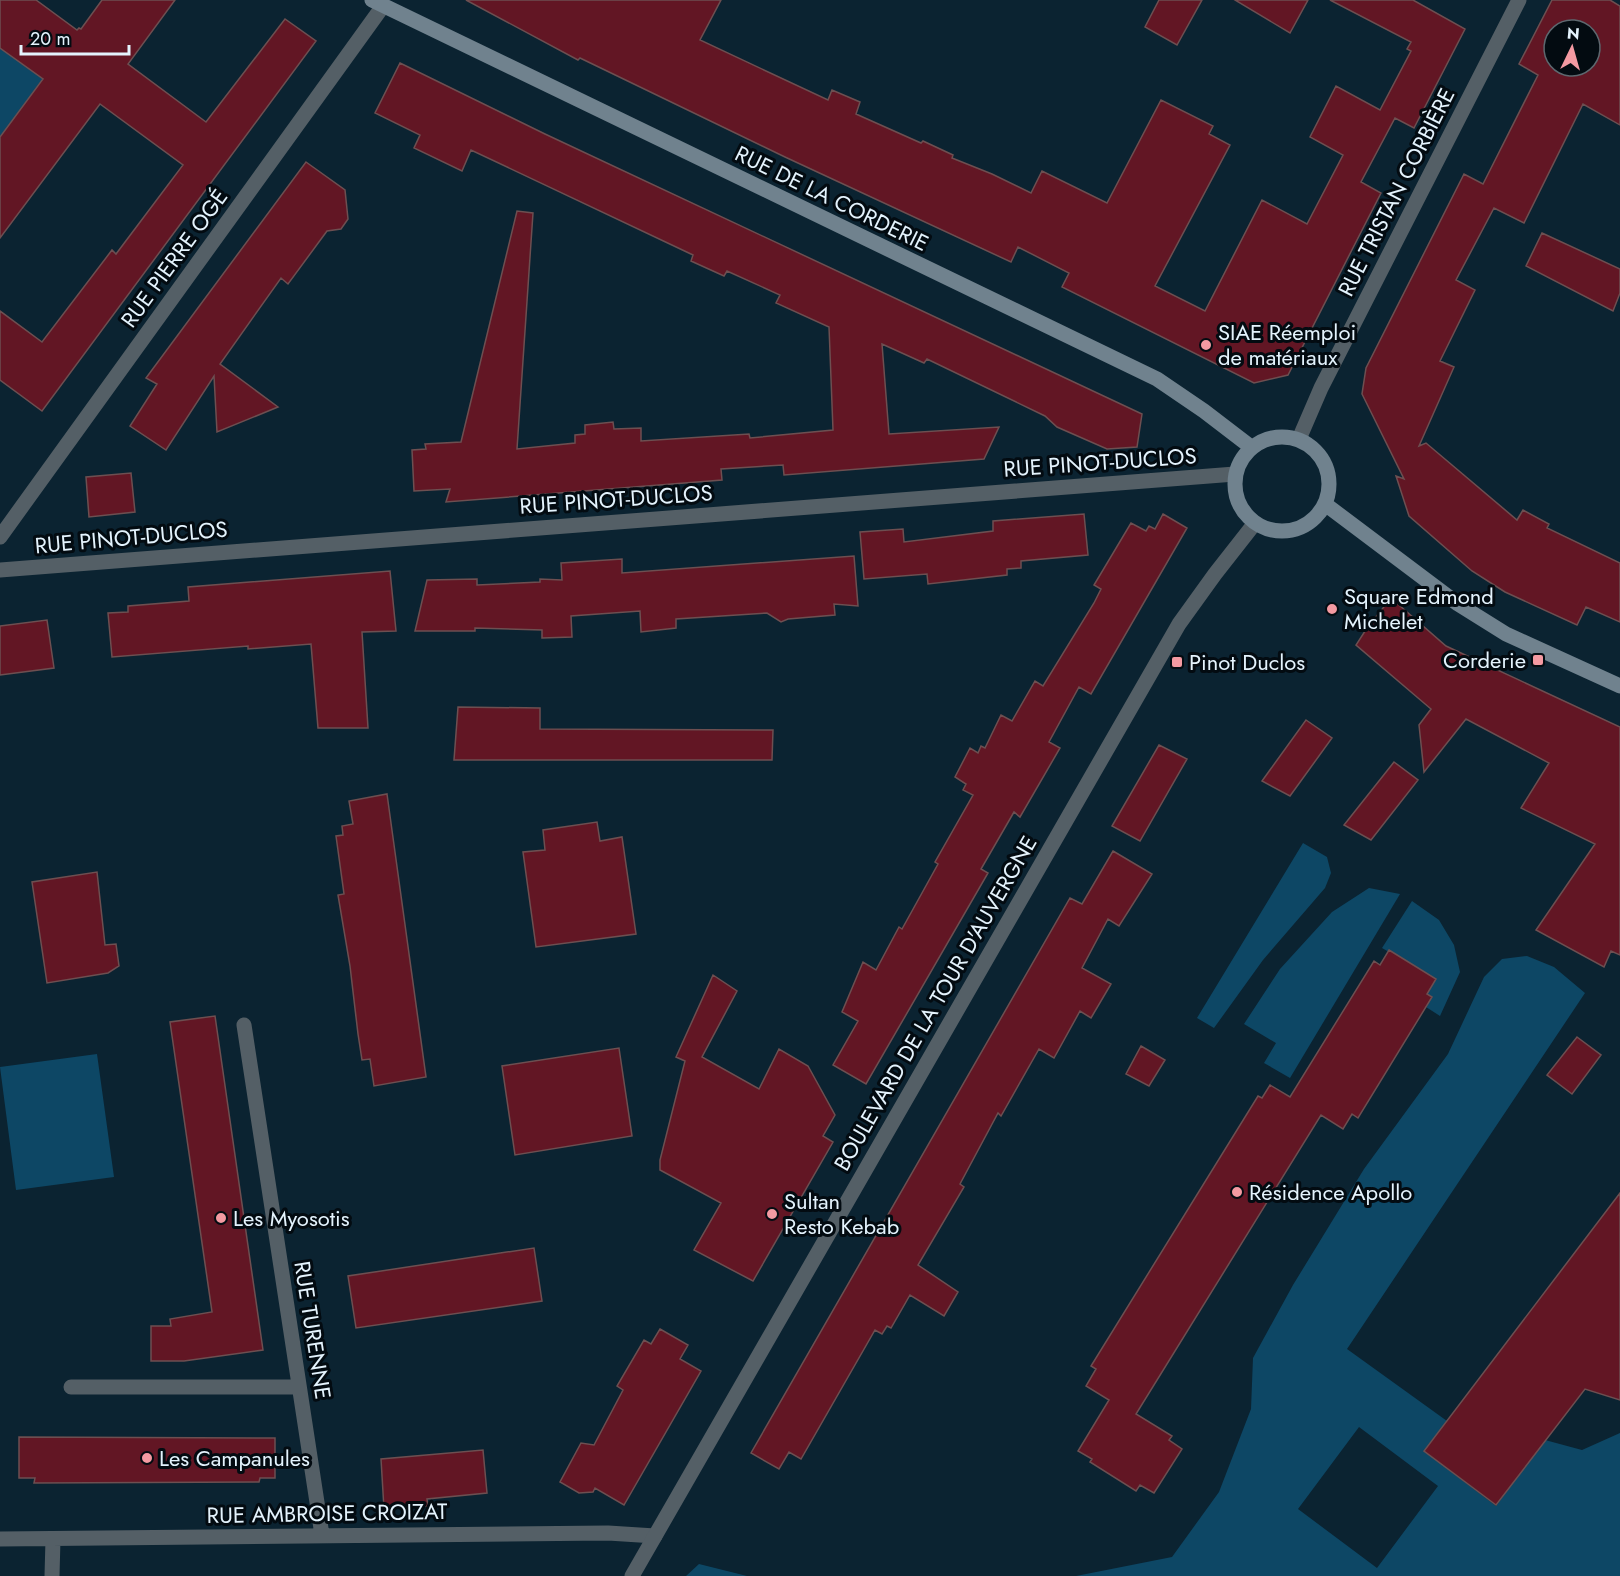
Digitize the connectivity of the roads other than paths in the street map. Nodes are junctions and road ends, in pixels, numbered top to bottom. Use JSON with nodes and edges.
{"nodes":[{"id":1,"x":1519,"y":0,"type":"edge"},
{"id":2,"x":377,"y":3,"type":"edge"},
{"id":3,"x":1299,"y":439,"type":"junction"},
{"id":4,"x":1251,"y":447,"type":"junction"},
{"id":5,"x":1235,"y":474,"type":"junction"},
{"id":6,"x":1325,"y":504,"type":"junction"},
{"id":7,"x":1255,"y":523,"type":"junction"},
{"id":8,"x":0,"y":537,"type":"edge"},
{"id":9,"x":0,"y":570,"type":"edge"},
{"id":10,"x":1620,"y":686,"type":"edge"},
{"id":11,"x":244,"y":1025,"type":"dead end"},
{"id":12,"x":71,"y":1387,"type":"dead end"},
{"id":13,"x":299,"y":1387,"type":"junction"},
{"id":14,"x":322,"y":1535,"type":"junction"},
{"id":15,"x":655,"y":1536,"type":"junction"},
{"id":16,"x":0,"y":1539,"type":"edge"},
{"id":17,"x":53,"y":1539,"type":"junction"},
{"id":18,"x":52,"y":1576,"type":"edge"},
{"id":19,"x":632,"y":1576,"type":"edge"}],
"edges":[{"from":1,"to":3,"type":"street","name":"RUE TRISTAN CORBIÈRE"},
{"from":2,"to":4,"type":"main road","name":"RUE DE LA CORDERIE"},
{"from":2,"to":8,"type":"street","name":"RUE PIERRE OGÉ"},
{"from":3,"to":4,"type":"main road"},
{"from":3,"to":6,"type":"main road"},
{"from":4,"to":5,"type":"main road"},
{"from":5,"to":7,"type":"main road"},
{"from":5,"to":9,"type":"street","name":"RUE PINOT-DUCLOS"},
{"from":6,"to":7,"type":"main road"},
{"from":6,"to":10,"type":"main road"},
{"from":7,"to":15,"type":"street","name":"BOULEVARD DE LA TOUR D'AUVERGNE"},
{"from":11,"to":13,"type":"street","name":"RUE TURENNE"},
{"from":12,"to":13,"type":"street"},
{"from":13,"to":14,"type":"street","name":"RUE TURENNE"},
{"from":14,"to":15,"type":"street","name":"RUE AMBROISE CROIZAT"},
{"from":14,"to":17,"type":"street","name":"RUE AMBROISE CROIZAT"},
{"from":15,"to":19,"type":"street","name":"BOULEVARD DE LA TOUR D'AUVERGNE"},
{"from":16,"to":17,"type":"street","name":"RUE AMBROISE CROIZAT"},
{"from":17,"to":18,"type":"street"}]}
